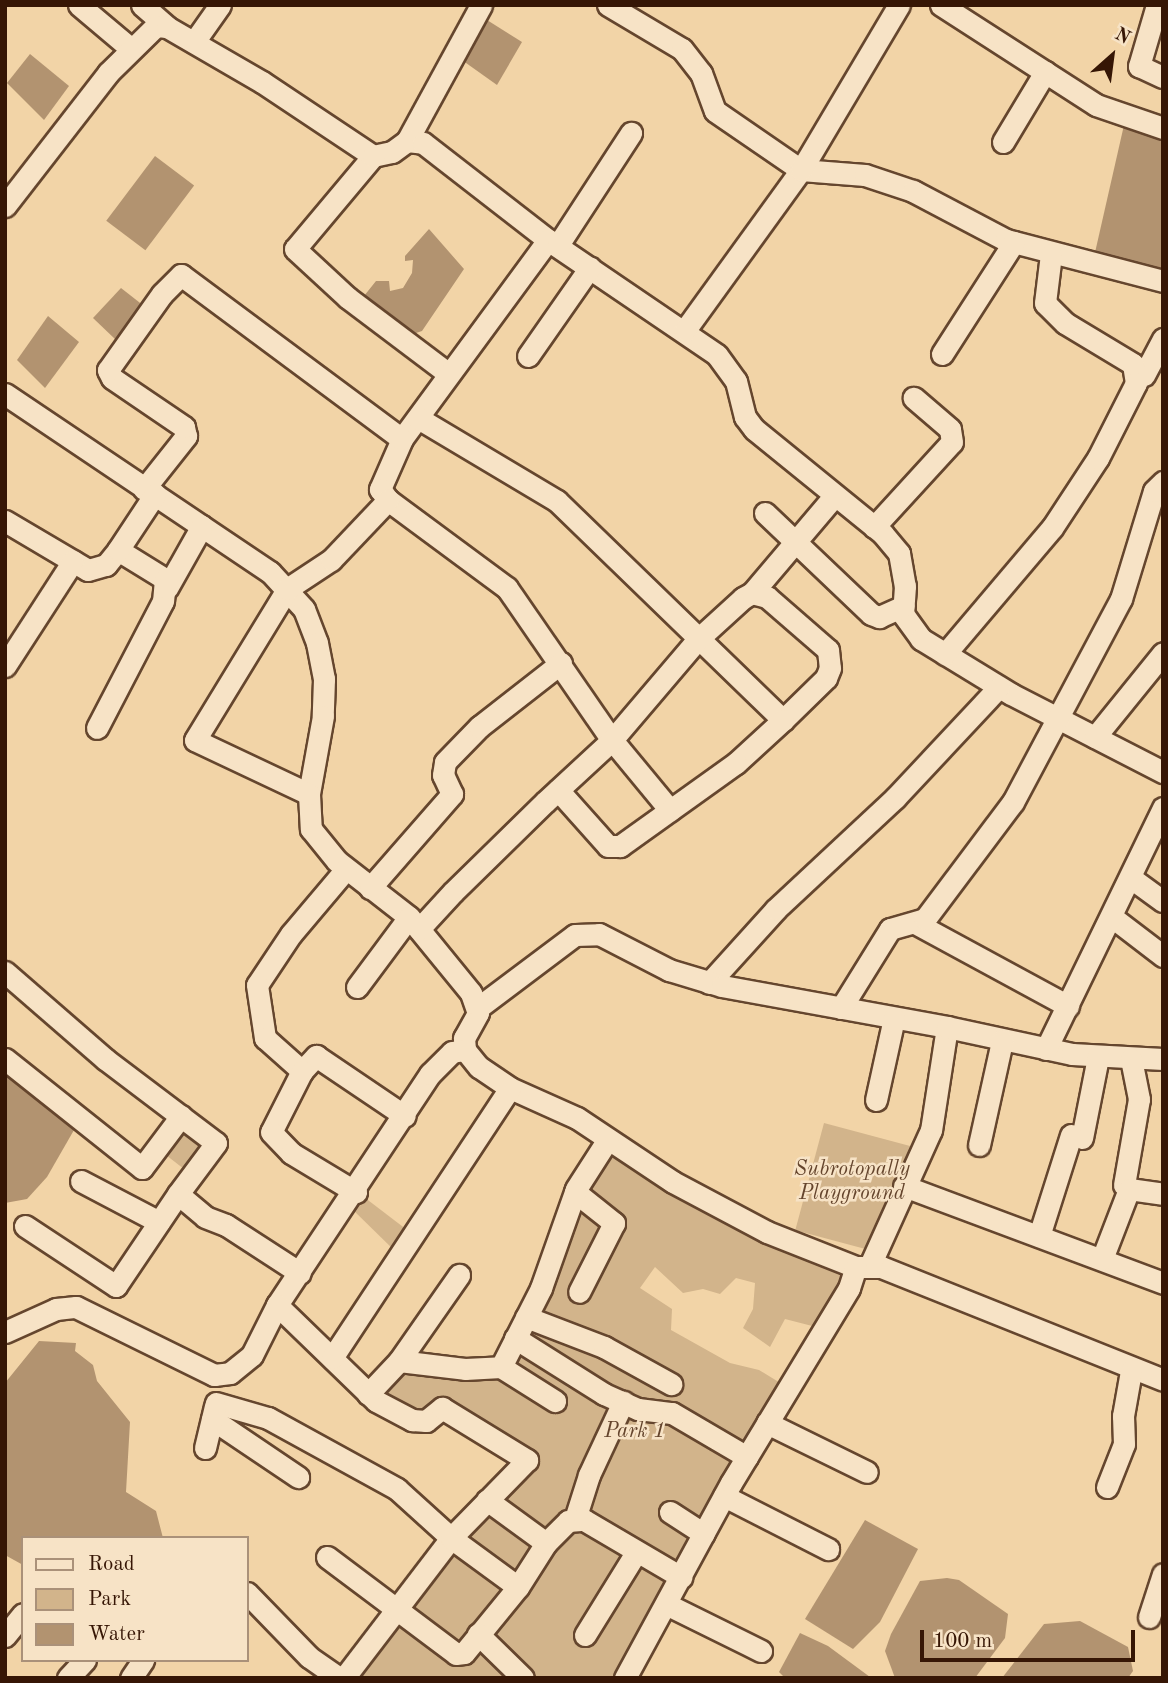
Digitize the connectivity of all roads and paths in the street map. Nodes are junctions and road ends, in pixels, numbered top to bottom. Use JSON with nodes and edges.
{"nodes":[{"id":1,"x":79,"y":5,"type":"edge"},
{"id":2,"x":142,"y":5,"type":"edge"},
{"id":3,"x":220,"y":5,"type":"edge"},
{"id":4,"x":481,"y":5,"type":"edge"},
{"id":5,"x":941,"y":5,"type":"edge"},
{"id":6,"x":1157,"y":5,"type":"edge"},
{"id":7,"x":610,"y":6,"type":"edge"},
{"id":8,"x":896,"y":6,"type":"edge"},
{"id":9,"x":167,"y":27,"type":"junction"},
{"id":10,"x":194,"y":42,"type":"junction"},
{"id":11,"x":130,"y":48,"type":"junction"},
{"id":12,"x":1045,"y":72,"type":"junction"},
{"id":13,"x":1163,"y":76,"type":"edge"},
{"id":14,"x":1156,"y":126,"type":"edge"},
{"id":15,"x":631,"y":133,"type":"dead end"},
{"id":16,"x":407,"y":141,"type":"junction"},
{"id":17,"x":1163,"y":141,"type":"edge"},
{"id":18,"x":1003,"y":142,"type":"dead end"},
{"id":19,"x":373,"y":156,"type":"junction"},
{"id":20,"x":801,"y":170,"type":"junction"},
{"id":21,"x":5,"y":206,"type":"edge"},
{"id":22,"x":1014,"y":242,"type":"junction"},
{"id":23,"x":553,"y":243,"type":"junction"},
{"id":24,"x":1051,"y":254,"type":"junction"},
{"id":25,"x":590,"y":267,"type":"junction"},
{"id":26,"x":1162,"y":273,"type":"edge"},
{"id":27,"x":685,"y":330,"type":"junction"},
{"id":28,"x":1163,"y":339,"type":"edge"},
{"id":29,"x":942,"y":354,"type":"dead end"},
{"id":30,"x":528,"y":356,"type":"dead end"},
{"id":31,"x":449,"y":374,"type":"junction"},
{"id":32,"x":1144,"y":375,"type":"dead end"},
{"id":33,"x":5,"y":394,"type":"edge"},
{"id":34,"x":914,"y":398,"type":"dead end"},
{"id":35,"x":418,"y":418,"type":"junction"},
{"id":36,"x":402,"y":439,"type":"junction"},
{"id":37,"x":1163,"y":482,"type":"edge"},
{"id":38,"x":150,"y":491,"type":"junction"},
{"id":39,"x":835,"y":495,"type":"junction"},
{"id":40,"x":388,"y":500,"type":"junction"},
{"id":41,"x":765,"y":513,"type":"dead end"},
{"id":42,"x":5,"y":522,"type":"edge"},
{"id":43,"x":202,"y":526,"type":"junction"},
{"id":44,"x":874,"y":527,"type":"junction"},
{"id":45,"x":794,"y":542,"type":"junction"},
{"id":46,"x":118,"y":550,"type":"junction"},
{"id":47,"x":73,"y":561,"type":"junction"},
{"id":48,"x":167,"y":588,"type":"junction"},
{"id":49,"x":287,"y":589,"type":"junction"},
{"id":50,"x":752,"y":593,"type":"junction"},
{"id":51,"x":904,"y":606,"type":"junction"},
{"id":52,"x":697,"y":640,"type":"junction"},
{"id":53,"x":1163,"y":653,"type":"edge"},
{"id":54,"x":945,"y":654,"type":"junction"},
{"id":55,"x":561,"y":663,"type":"junction"},
{"id":56,"x":5,"y":666,"type":"edge"},
{"id":57,"x":999,"y":687,"type":"junction"},
{"id":58,"x":1057,"y":717,"type":"junction"},
{"id":59,"x":783,"y":720,"type":"junction"},
{"id":60,"x":97,"y":728,"type":"dead end"},
{"id":61,"x":1095,"y":737,"type":"junction"},
{"id":62,"x":612,"y":740,"type":"junction"},
{"id":63,"x":1163,"y":772,"type":"edge"},
{"id":64,"x":558,"y":790,"type":"junction"},
{"id":65,"x":309,"y":794,"type":"junction"},
{"id":66,"x":1163,"y":808,"type":"edge"},
{"id":67,"x":670,"y":810,"type":"junction"},
{"id":68,"x":346,"y":869,"type":"junction"},
{"id":69,"x":1131,"y":878,"type":"junction"},
{"id":70,"x":369,"y":888,"type":"junction"},
{"id":71,"x":1163,"y":901,"type":"edge"},
{"id":72,"x":1112,"y":917,"type":"junction"},
{"id":73,"x":414,"y":923,"type":"junction"},
{"id":74,"x":917,"y":925,"type":"junction"},
{"id":75,"x":1163,"y":956,"type":"edge"},
{"id":76,"x":5,"y":972,"type":"edge"},
{"id":77,"x":709,"y":983,"type":"junction"},
{"id":78,"x":357,"y":987,"type":"dead end"},
{"id":79,"x":1068,"y":1006,"type":"junction"},
{"id":80,"x":479,"y":1007,"type":"junction"},
{"id":81,"x":841,"y":1008,"type":"junction"},
{"id":82,"x":894,"y":1018,"type":"junction"},
{"id":83,"x":947,"y":1027,"type":"junction"},
{"id":84,"x":1002,"y":1041,"type":"junction"},
{"id":85,"x":1046,"y":1049,"type":"junction"},
{"id":86,"x":465,"y":1050,"type":"junction"},
{"id":87,"x":1098,"y":1058,"type":"junction"},
{"id":88,"x":5,"y":1059,"type":"edge"},
{"id":89,"x":1131,"y":1059,"type":"junction"},
{"id":90,"x":1163,"y":1059,"type":"edge"},
{"id":91,"x":302,"y":1070,"type":"junction"},
{"id":92,"x":510,"y":1088,"type":"junction"},
{"id":93,"x":876,"y":1100,"type":"dead end"},
{"id":94,"x":181,"y":1116,"type":"junction"},
{"id":95,"x":405,"y":1116,"type":"junction"},
{"id":96,"x":608,"y":1139,"type":"junction"},
{"id":97,"x":979,"y":1145,"type":"dead end"},
{"id":98,"x":81,"y":1181,"type":"dead end"},
{"id":99,"x":1124,"y":1185,"type":"dead end"},
{"id":100,"x":904,"y":1186,"type":"junction"},
{"id":101,"x":356,"y":1192,"type":"junction"},
{"id":102,"x":575,"y":1192,"type":"junction"},
{"id":103,"x":178,"y":1194,"type":"junction"},
{"id":104,"x":1163,"y":1194,"type":"edge"},
{"id":105,"x":159,"y":1222,"type":"junction"},
{"id":106,"x":25,"y":1226,"type":"dead end"},
{"id":107,"x":1040,"y":1236,"type":"junction"},
{"id":108,"x":1102,"y":1259,"type":"junction"},
{"id":109,"x":862,"y":1267,"type":"junction"},
{"id":110,"x":300,"y":1273,"type":"junction"},
{"id":111,"x":459,"y":1275,"type":"dead end"},
{"id":112,"x":1163,"y":1283,"type":"edge"},
{"id":113,"x":579,"y":1292,"type":"dead end"},
{"id":114,"x":277,"y":1306,"type":"junction"},
{"id":115,"x":526,"y":1317,"type":"junction"},
{"id":116,"x":5,"y":1332,"type":"edge"},
{"id":117,"x":515,"y":1338,"type":"junction"},
{"id":118,"x":331,"y":1358,"type":"junction"},
{"id":119,"x":399,"y":1361,"type":"junction"},
{"id":120,"x":501,"y":1367,"type":"junction"},
{"id":121,"x":1131,"y":1371,"type":"junction"},
{"id":122,"x":223,"y":1374,"type":"junction"},
{"id":123,"x":1163,"y":1380,"type":"edge"},
{"id":124,"x":671,"y":1384,"type":"dead end"},
{"id":125,"x":368,"y":1394,"type":"junction"},
{"id":126,"x":555,"y":1401,"type":"dead end"},
{"id":127,"x":623,"y":1402,"type":"junction"},
{"id":128,"x":214,"y":1411,"type":"junction"},
{"id":129,"x":767,"y":1423,"type":"junction"},
{"id":130,"x":205,"y":1448,"type":"dead end"},
{"id":131,"x":747,"y":1457,"type":"junction"},
{"id":132,"x":867,"y":1472,"type":"dead end"},
{"id":133,"x":298,"y":1477,"type":"dead end"},
{"id":134,"x":1107,"y":1487,"type":"dead end"},
{"id":135,"x":724,"y":1496,"type":"junction"},
{"id":136,"x":487,"y":1500,"type":"junction"},
{"id":137,"x":670,"y":1512,"type":"dead end"},
{"id":138,"x":575,"y":1520,"type":"junction"},
{"id":139,"x":704,"y":1534,"type":"junction"},
{"id":140,"x":451,"y":1538,"type":"junction"},
{"id":141,"x":546,"y":1543,"type":"junction"},
{"id":142,"x":828,"y":1549,"type":"dead end"},
{"id":143,"x":635,"y":1554,"type":"junction"},
{"id":144,"x":327,"y":1557,"type":"dead end"},
{"id":145,"x":1163,"y":1574,"type":"edge"},
{"id":146,"x":681,"y":1577,"type":"junction"},
{"id":147,"x":518,"y":1587,"type":"junction"},
{"id":148,"x":248,"y":1594,"type":"edge"},
{"id":149,"x":666,"y":1604,"type":"junction"},
{"id":150,"x":394,"y":1608,"type":"junction"},
{"id":151,"x":21,"y":1616,"type":"edge"},
{"id":152,"x":1149,"y":1617,"type":"dead end"},
{"id":153,"x":478,"y":1634,"type":"junction"},
{"id":154,"x":585,"y":1635,"type":"dead end"},
{"id":155,"x":5,"y":1636,"type":"edge"},
{"id":156,"x":761,"y":1651,"type":"dead end"},
{"id":157,"x":83,"y":1662,"type":"edge"},
{"id":158,"x":68,"y":1678,"type":"edge"},
{"id":159,"x":341,"y":1678,"type":"edge"},
{"id":160,"x":523,"y":1678,"type":"edge"},
{"id":161,"x":625,"y":1678,"type":"edge"}],
"edges":[{"from":1,"to":11,"type":"street"},
{"from":2,"to":9,"type":"street"},
{"from":3,"to":10,"type":"street"},
{"from":4,"to":16,"type":"street"},
{"from":5,"to":12,"type":"street"},
{"from":6,"to":13,"type":"street"},
{"from":7,"to":20,"type":"street"},
{"from":8,"to":20,"type":"street"},
{"from":9,"to":10,"type":"street"},
{"from":9,"to":11,"type":"street"},
{"from":10,"to":19,"type":"street"},
{"from":11,"to":21,"type":"street"},
{"from":12,"to":14,"type":"street"},
{"from":12,"to":18,"type":"street"},
{"from":14,"to":17,"type":"street"},
{"from":15,"to":23,"type":"street"},
{"from":16,"to":19,"type":"street"},
{"from":16,"to":23,"type":"street"},
{"from":19,"to":31,"type":"street"},
{"from":20,"to":22,"type":"street"},
{"from":20,"to":27,"type":"street"},
{"from":22,"to":24,"type":"street"},
{"from":22,"to":29,"type":"street"},
{"from":23,"to":25,"type":"street"},
{"from":23,"to":31,"type":"street"},
{"from":24,"to":26,"type":"street"},
{"from":24,"to":54,"type":"street"},
{"from":25,"to":27,"type":"street"},
{"from":25,"to":30,"type":"street"},
{"from":27,"to":39,"type":"street"},
{"from":28,"to":32,"type":"street"},
{"from":31,"to":35,"type":"street"},
{"from":33,"to":38,"type":"street"},
{"from":34,"to":44,"type":"street"},
{"from":35,"to":36,"type":"street"},
{"from":35,"to":52,"type":"street"},
{"from":36,"to":38,"type":"street"},
{"from":36,"to":40,"type":"street"},
{"from":37,"to":58,"type":"street"},
{"from":38,"to":43,"type":"street"},
{"from":38,"to":46,"type":"street"},
{"from":39,"to":44,"type":"street"},
{"from":39,"to":45,"type":"street"},
{"from":40,"to":49,"type":"street"},
{"from":40,"to":55,"type":"street"},
{"from":41,"to":45,"type":"street"},
{"from":42,"to":47,"type":"street"},
{"from":43,"to":48,"type":"street"},
{"from":43,"to":49,"type":"street"},
{"from":44,"to":51,"type":"street"},
{"from":45,"to":50,"type":"street"},
{"from":45,"to":51,"type":"street"},
{"from":46,"to":47,"type":"street"},
{"from":46,"to":48,"type":"street"},
{"from":47,"to":56,"type":"street"},
{"from":48,"to":60,"type":"street"},
{"from":49,"to":65,"type":"street"},
{"from":49,"to":65,"type":"street"},
{"from":50,"to":52,"type":"street"},
{"from":50,"to":59,"type":"street"},
{"from":51,"to":54,"type":"street"},
{"from":52,"to":59,"type":"street"},
{"from":52,"to":62,"type":"street"},
{"from":53,"to":61,"type":"street"},
{"from":54,"to":57,"type":"street"},
{"from":55,"to":62,"type":"street"},
{"from":55,"to":70,"type":"street"},
{"from":57,"to":58,"type":"street"},
{"from":57,"to":77,"type":"street"},
{"from":58,"to":61,"type":"street"},
{"from":58,"to":74,"type":"street"},
{"from":59,"to":67,"type":"street"},
{"from":61,"to":63,"type":"street"},
{"from":62,"to":64,"type":"street"},
{"from":62,"to":67,"type":"street"},
{"from":64,"to":67,"type":"street"},
{"from":64,"to":73,"type":"street"},
{"from":65,"to":68,"type":"street"},
{"from":66,"to":69,"type":"street"},
{"from":68,"to":70,"type":"street"},
{"from":68,"to":91,"type":"street"},
{"from":69,"to":71,"type":"street"},
{"from":69,"to":72,"type":"street"},
{"from":70,"to":73,"type":"street"},
{"from":72,"to":75,"type":"street"},
{"from":72,"to":79,"type":"street"},
{"from":73,"to":78,"type":"street"},
{"from":73,"to":80,"type":"street"},
{"from":74,"to":79,"type":"street"},
{"from":74,"to":81,"type":"street"},
{"from":76,"to":94,"type":"street"},
{"from":77,"to":80,"type":"street"},
{"from":77,"to":81,"type":"street"},
{"from":79,"to":85,"type":"street"},
{"from":80,"to":86,"type":"street"},
{"from":81,"to":82,"type":"street"},
{"from":82,"to":83,"type":"street"},
{"from":82,"to":93,"type":"street"},
{"from":83,"to":84,"type":"street"},
{"from":83,"to":100,"type":"street"},
{"from":84,"to":85,"type":"street"},
{"from":84,"to":97,"type":"street"},
{"from":85,"to":87,"type":"street"},
{"from":86,"to":92,"type":"street"},
{"from":86,"to":95,"type":"street"},
{"from":87,"to":89,"type":"street"},
{"from":87,"to":107,"type":"street"},
{"from":88,"to":94,"type":"street"},
{"from":89,"to":90,"type":"street"},
{"from":89,"to":99,"type":"street"},
{"from":91,"to":95,"type":"street"},
{"from":91,"to":101,"type":"street"},
{"from":92,"to":96,"type":"street"},
{"from":92,"to":118,"type":"street"},
{"from":94,"to":103,"type":"street"},
{"from":95,"to":101,"type":"street"},
{"from":96,"to":102,"type":"street"},
{"from":96,"to":109,"type":"street"},
{"from":98,"to":105,"type":"street"},
{"from":100,"to":107,"type":"street"},
{"from":100,"to":109,"type":"street"},
{"from":101,"to":110,"type":"street"},
{"from":102,"to":113,"type":"street"},
{"from":102,"to":115,"type":"street"},
{"from":103,"to":105,"type":"street"},
{"from":103,"to":110,"type":"street"},
{"from":104,"to":108,"type":"street"},
{"from":105,"to":106,"type":"street"},
{"from":107,"to":108,"type":"street"},
{"from":108,"to":112,"type":"street"},
{"from":109,"to":121,"type":"street"},
{"from":109,"to":129,"type":"street"},
{"from":110,"to":114,"type":"street"},
{"from":111,"to":119,"type":"street"},
{"from":114,"to":118,"type":"street"},
{"from":114,"to":122,"type":"street"},
{"from":115,"to":117,"type":"street"},
{"from":115,"to":124,"type":"street"},
{"from":116,"to":122,"type":"street"},
{"from":117,"to":120,"type":"street"},
{"from":117,"to":127,"type":"street"},
{"from":118,"to":125,"type":"street"},
{"from":119,"to":120,"type":"street"},
{"from":119,"to":125,"type":"street"},
{"from":120,"to":126,"type":"street"},
{"from":121,"to":123,"type":"street"},
{"from":121,"to":134,"type":"street"},
{"from":122,"to":128,"type":"street"},
{"from":125,"to":136,"type":"street"},
{"from":127,"to":131,"type":"street"},
{"from":127,"to":138,"type":"street"},
{"from":128,"to":130,"type":"street"},
{"from":128,"to":133,"type":"street"},
{"from":128,"to":140,"type":"street"},
{"from":129,"to":131,"type":"street"},
{"from":129,"to":132,"type":"street"},
{"from":131,"to":135,"type":"street"},
{"from":135,"to":139,"type":"street"},
{"from":135,"to":142,"type":"street"},
{"from":136,"to":140,"type":"street"},
{"from":136,"to":141,"type":"street"},
{"from":137,"to":139,"type":"street"},
{"from":138,"to":141,"type":"street"},
{"from":138,"to":143,"type":"street"},
{"from":139,"to":146,"type":"street"},
{"from":140,"to":147,"type":"street"},
{"from":140,"to":150,"type":"street"},
{"from":141,"to":147,"type":"street"},
{"from":143,"to":146,"type":"street"},
{"from":143,"to":154,"type":"street"},
{"from":144,"to":150,"type":"street"},
{"from":145,"to":152,"type":"street"},
{"from":146,"to":149,"type":"street"},
{"from":147,"to":153,"type":"street"},
{"from":148,"to":159,"type":"street"},
{"from":149,"to":156,"type":"street"},
{"from":149,"to":161,"type":"street"},
{"from":150,"to":153,"type":"street"},
{"from":150,"to":159,"type":"street"},
{"from":151,"to":155,"type":"street"},
{"from":153,"to":160,"type":"street"},
{"from":157,"to":158,"type":"street"}]}
